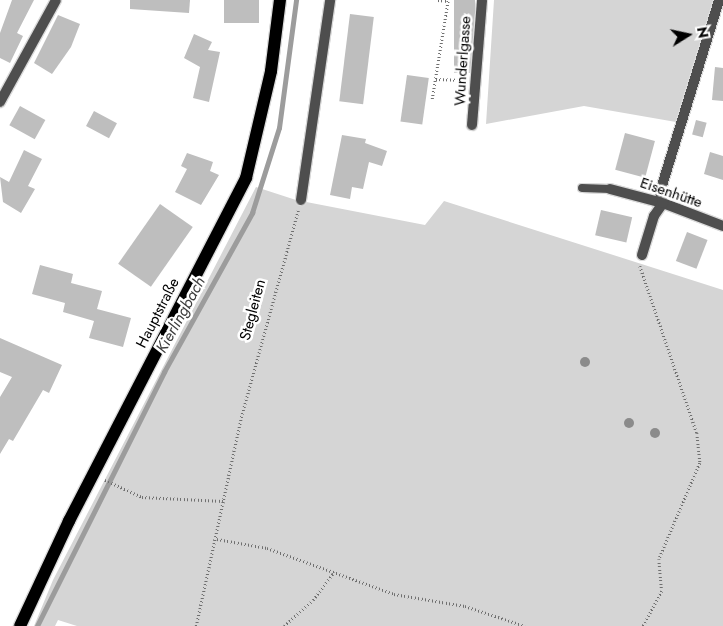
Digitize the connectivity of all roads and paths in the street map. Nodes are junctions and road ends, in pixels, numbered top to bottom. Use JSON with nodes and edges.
{"nodes":[{"id":1,"x":56,"y":0,"type":"edge"},
{"id":2,"x":280,"y":0,"type":"edge"},
{"id":3,"x":330,"y":0,"type":"edge"},
{"id":4,"x":438,"y":0,"type":"edge"},
{"id":5,"x":448,"y":0,"type":"edge"},
{"id":6,"x":482,"y":0,"type":"edge"},
{"id":7,"x":719,"y":0,"type":"edge"},
{"id":8,"x":436,"y":79,"type":"junction"},
{"id":9,"x":478,"y":80,"type":"junction"},
{"id":10,"x":432,"y":99,"type":"dead end"},
{"id":11,"x":0,"y":102,"type":"edge"},
{"id":12,"x":472,"y":124,"type":"dead end"},
{"id":13,"x":582,"y":188,"type":"dead end"},
{"id":14,"x":610,"y":189,"type":"joint"},
{"id":15,"x":301,"y":200,"type":"joint"},
{"id":16,"x":663,"y":203,"type":"junction"},
{"id":17,"x":723,"y":226,"type":"edge"},
{"id":18,"x":642,"y":255,"type":"joint"},
{"id":19,"x":104,"y":480,"type":"dead end"},
{"id":20,"x":223,"y":502,"type":"junction"},
{"id":21,"x":217,"y":539,"type":"junction"},
{"id":22,"x":334,"y":572,"type":"junction"},
{"id":23,"x":20,"y":626,"type":"edge"},
{"id":24,"x":196,"y":626,"type":"edge"},
{"id":25,"x":284,"y":626,"type":"edge"},
{"id":26,"x":525,"y":626,"type":"edge"},
{"id":27,"x":643,"y":626,"type":"edge"}],
"edges":[{"from":1,"to":11,"type":"street"},
{"from":2,"to":23,"type":"main road","name":"Hauptstraße"},
{"from":3,"to":15,"type":"street"},
{"from":4,"to":5,"type":"path"},
{"from":5,"to":8,"type":"path"},
{"from":6,"to":9,"type":"street","name":"Wunderlgasse"},
{"from":7,"to":16,"type":"street"},
{"from":8,"to":9,"type":"path"},
{"from":8,"to":10,"type":"path"},
{"from":9,"to":12,"type":"street","name":"Wunderlgasse"},
{"from":13,"to":14,"type":"lane"},
{"from":14,"to":16,"type":"street","name":"Eisenhütte"},
{"from":15,"to":20,"type":"path","name":"Stegleiten"},
{"from":16,"to":17,"type":"street","name":"Eisenhütte"},
{"from":16,"to":18,"type":"street"},
{"from":18,"to":27,"type":"path"},
{"from":19,"to":20,"type":"path"},
{"from":20,"to":21,"type":"path","name":"Stegleiten"},
{"from":21,"to":22,"type":"path"},
{"from":21,"to":24,"type":"path","name":"Stegleiten"},
{"from":22,"to":25,"type":"path"},
{"from":22,"to":26,"type":"path"}]}
